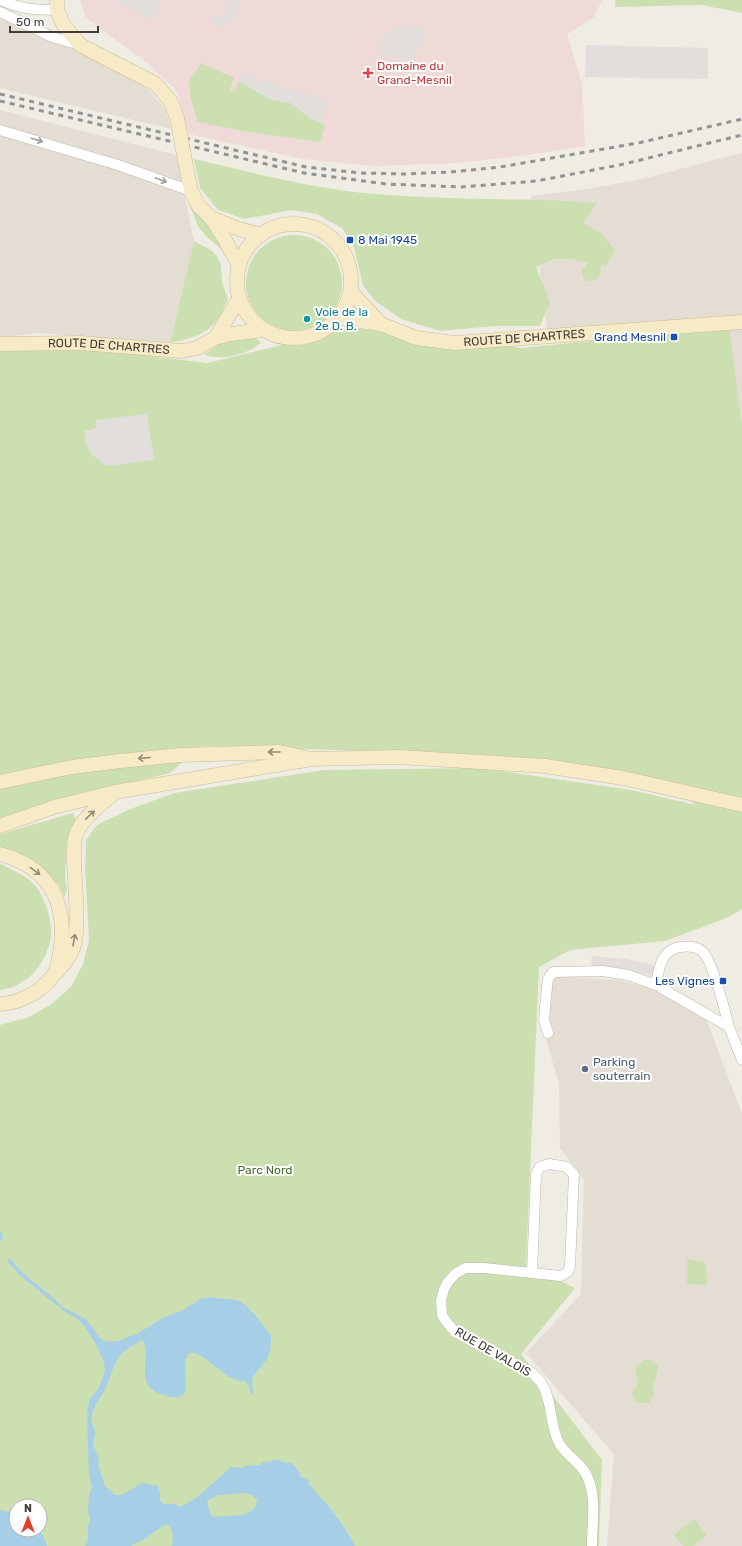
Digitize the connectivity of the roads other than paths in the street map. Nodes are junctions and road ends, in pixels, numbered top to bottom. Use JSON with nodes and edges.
{"nodes":[{"id":1,"x":1,"y":0,"type":"edge"},
{"id":2,"x":57,"y":5,"type":"edge"},
{"id":3,"x":0,"y":12,"type":"edge"},
{"id":4,"x":80,"y":45,"type":"junction"},
{"id":5,"x":0,"y":130,"type":"edge"},
{"id":6,"x":191,"y":191,"type":"junction"},
{"id":7,"x":211,"y":218,"type":"junction"},
{"id":8,"x":261,"y":235,"type":"junction"},
{"id":9,"x":239,"y":266,"type":"junction"},
{"id":10,"x":351,"y":292,"type":"junction"},
{"id":11,"x":239,"y":299,"type":"junction"},
{"id":12,"x":339,"y":318,"type":"junction"},
{"id":13,"x":742,"y":322,"type":"edge"},
{"id":14,"x":382,"y":324,"type":"junction"},
{"id":15,"x":264,"y":330,"type":"junction"},
{"id":16,"x":215,"y":338,"type":"junction"},
{"id":17,"x":0,"y":344,"type":"edge"},
{"id":18,"x":312,"y":759,"type":"junction"},
{"id":19,"x":0,"y":782,"type":"edge"},
{"id":20,"x":115,"y":792,"type":"junction"},
{"id":21,"x":742,"y":805,"type":"edge"},
{"id":22,"x":0,"y":826,"type":"edge"},
{"id":23,"x":0,"y":854,"type":"edge"},
{"id":24,"x":56,"y":973,"type":"junction"},
{"id":25,"x":656,"y":985,"type":"junction"},
{"id":26,"x":0,"y":1004,"type":"edge"},
{"id":27,"x":729,"y":1027,"type":"junction"},
{"id":28,"x":548,"y":1033,"type":"dead end"},
{"id":29,"x":742,"y":1060,"type":"edge"},
{"id":30,"x":532,"y":1273,"type":"junction"},
{"id":31,"x":592,"y":1546,"type":"edge"}],
"edges":[{"from":1,"to":2,"type":"street"},
{"from":2,"to":4,"type":"main road"},
{"from":3,"to":4,"type":"street"},
{"from":4,"to":6,"type":"main road","bridge":true},
{"from":5,"to":6,"type":"street","one_way":true},
{"from":6,"to":7,"type":"main road"},
{"from":7,"to":8,"type":"main road"},
{"from":7,"to":9,"type":"main road"},
{"from":8,"to":9,"type":"main road"},
{"from":8,"to":10,"type":"main road"},
{"from":9,"to":11,"type":"main road"},
{"from":10,"to":12,"type":"main road"},
{"from":10,"to":14,"type":"main road","name":"ROUTE DE CHARTRES"},
{"from":11,"to":15,"type":"main road"},
{"from":11,"to":16,"type":"main road"},
{"from":12,"to":14,"type":"main road","name":"ROUTE DE CHARTRES"},
{"from":12,"to":15,"type":"main road"},
{"from":13,"to":14,"type":"main road","name":"ROUTE DE CHARTRES"},
{"from":15,"to":16,"type":"main road","name":"ROUTE DE CHARTRES"},
{"from":16,"to":17,"type":"main road","name":"ROUTE DE CHARTRES"},
{"from":18,"to":19,"type":"main road","one_way":true},
{"from":18,"to":20,"type":"main road"},
{"from":18,"to":21,"type":"main road"},
{"from":20,"to":22,"type":"main road"},
{"from":24,"to":20,"type":"main road","one_way":true},
{"from":23,"to":24,"type":"main road","one_way":true},
{"from":24,"to":26,"type":"main road"},
{"from":25,"to":27,"type":"street"},
{"from":25,"to":27,"type":"street"},
{"from":25,"to":28,"type":"street"},
{"from":27,"to":29,"type":"street"},
{"from":30,"to":30,"type":"street","name":"RUE DE VALOIS"},
{"from":30,"to":31,"type":"street","name":"RUE DE VALOIS"}]}
